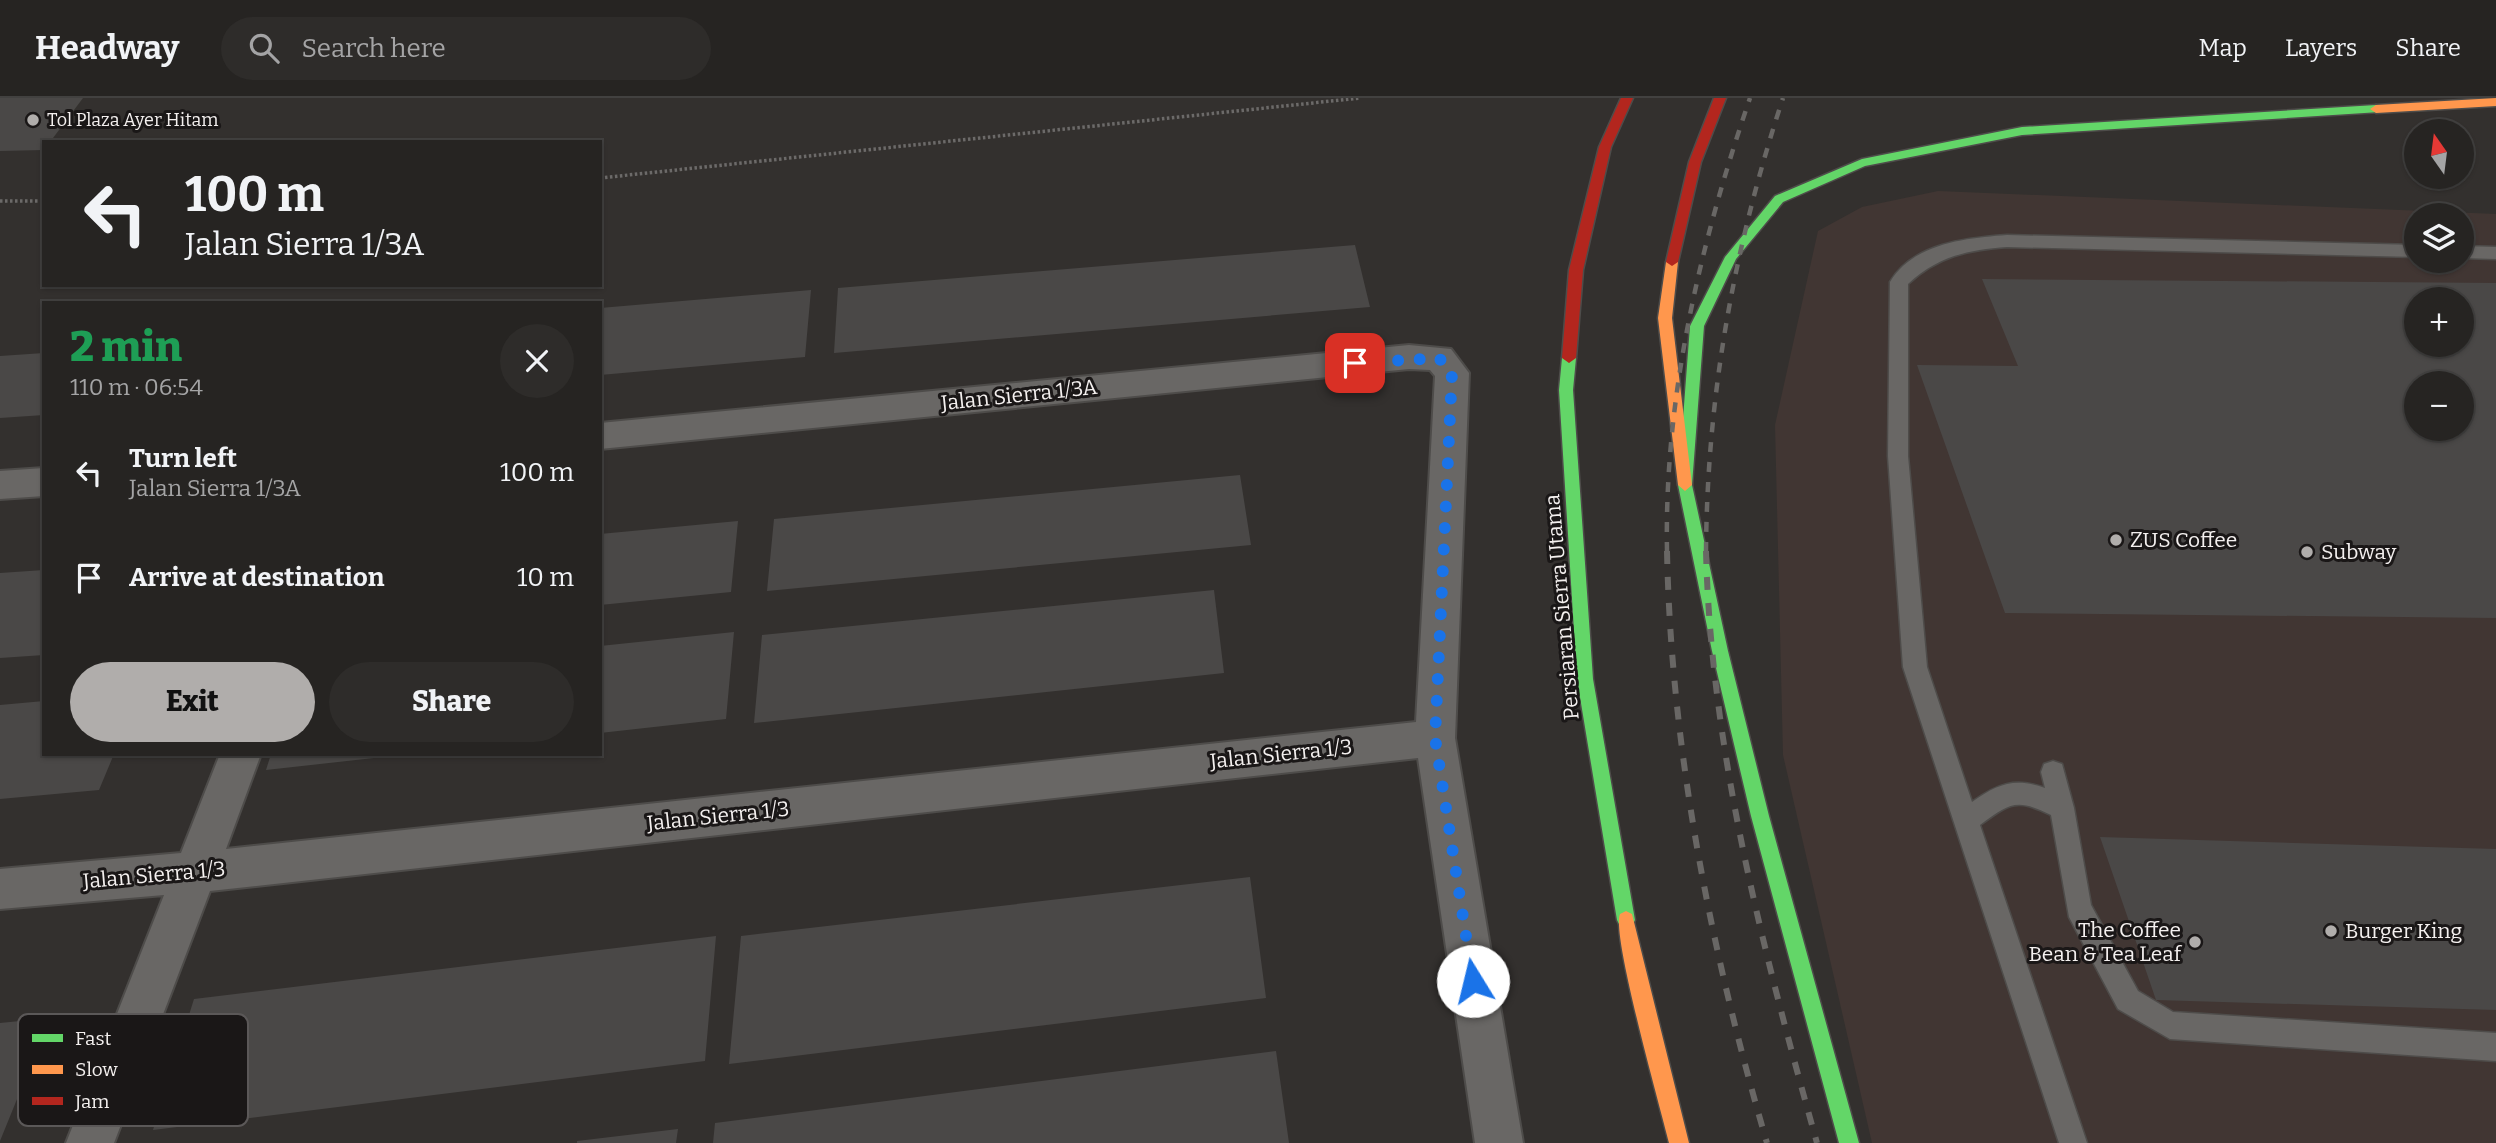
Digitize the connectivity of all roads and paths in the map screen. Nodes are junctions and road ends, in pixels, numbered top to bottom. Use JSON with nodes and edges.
{"nodes":[{"id":1,"x":1360,"y":98,"type":"edge"},
{"id":2,"x":1627,"y":98,"type":"edge"},
{"id":3,"x":1720,"y":98,"type":"edge"},
{"id":4,"x":2496,"y":102,"type":"edge"},
{"id":5,"x":602,"y":178,"type":"edge"},
{"id":6,"x":0,"y":201,"type":"edge"},
{"id":7,"x":42,"y":201,"type":"edge"},
{"id":8,"x":2404,"y":251,"type":"edge"},
{"id":9,"x":2474,"y":252,"type":"edge"},
{"id":10,"x":2496,"y":253,"type":"edge"},
{"id":11,"x":602,"y":436,"type":"edge"},
{"id":12,"x":42,"y":482,"type":"edge"},
{"id":13,"x":0,"y":485,"type":"edge"},
{"id":14,"x":1685,"y":485,"type":"junction"},
{"id":15,"x":1435,"y":738,"type":"junction"},
{"id":16,"x":240,"y":756,"type":"edge"},
{"id":17,"x":2053,"y":772,"type":"dead end"},
{"id":18,"x":2062,"y":808,"type":"junction"},
{"id":19,"x":1966,"y":821,"type":"junction"},
{"id":20,"x":196,"y":872,"type":"junction"},
{"id":21,"x":0,"y":889,"type":"edge"},
{"id":22,"x":140,"y":1014,"type":"edge"},
{"id":23,"x":2496,"y":1047,"type":"edge"},
{"id":24,"x":97,"y":1126,"type":"edge"},
{"id":25,"x":90,"y":1143,"type":"edge"},
{"id":26,"x":1499,"y":1143,"type":"edge"},
{"id":27,"x":1679,"y":1143,"type":"edge"},
{"id":28,"x":1849,"y":1143,"type":"edge"},
{"id":29,"x":2073,"y":1143,"type":"edge"}],
"edges":[{"from":1,"to":5,"type":"path"},
{"from":2,"to":27,"type":"main road","name":"Persiaran Sierra Utama"},
{"from":3,"to":14,"type":"main road"},
{"from":4,"to":14,"type":"main road"},
{"from":6,"to":7,"type":"path"},
{"from":8,"to":19,"type":"lane"},
{"from":9,"to":10,"type":"lane"},
{"from":11,"to":15,"type":"street","name":"Jalan Sierra 1/3A"},
{"from":12,"to":13,"type":"street"},
{"from":14,"to":28,"type":"main road"},
{"from":15,"to":20,"type":"street","name":"Jalan Sierra 1/3"},
{"from":15,"to":26,"type":"street"},
{"from":16,"to":20,"type":"street"},
{"from":17,"to":18,"type":"lane"},
{"from":18,"to":19,"type":"lane"},
{"from":18,"to":23,"type":"lane"},
{"from":19,"to":29,"type":"lane"},
{"from":20,"to":21,"type":"street","name":"Jalan Sierra 1/3"},
{"from":20,"to":22,"type":"street"},
{"from":24,"to":25,"type":"street"}]}
